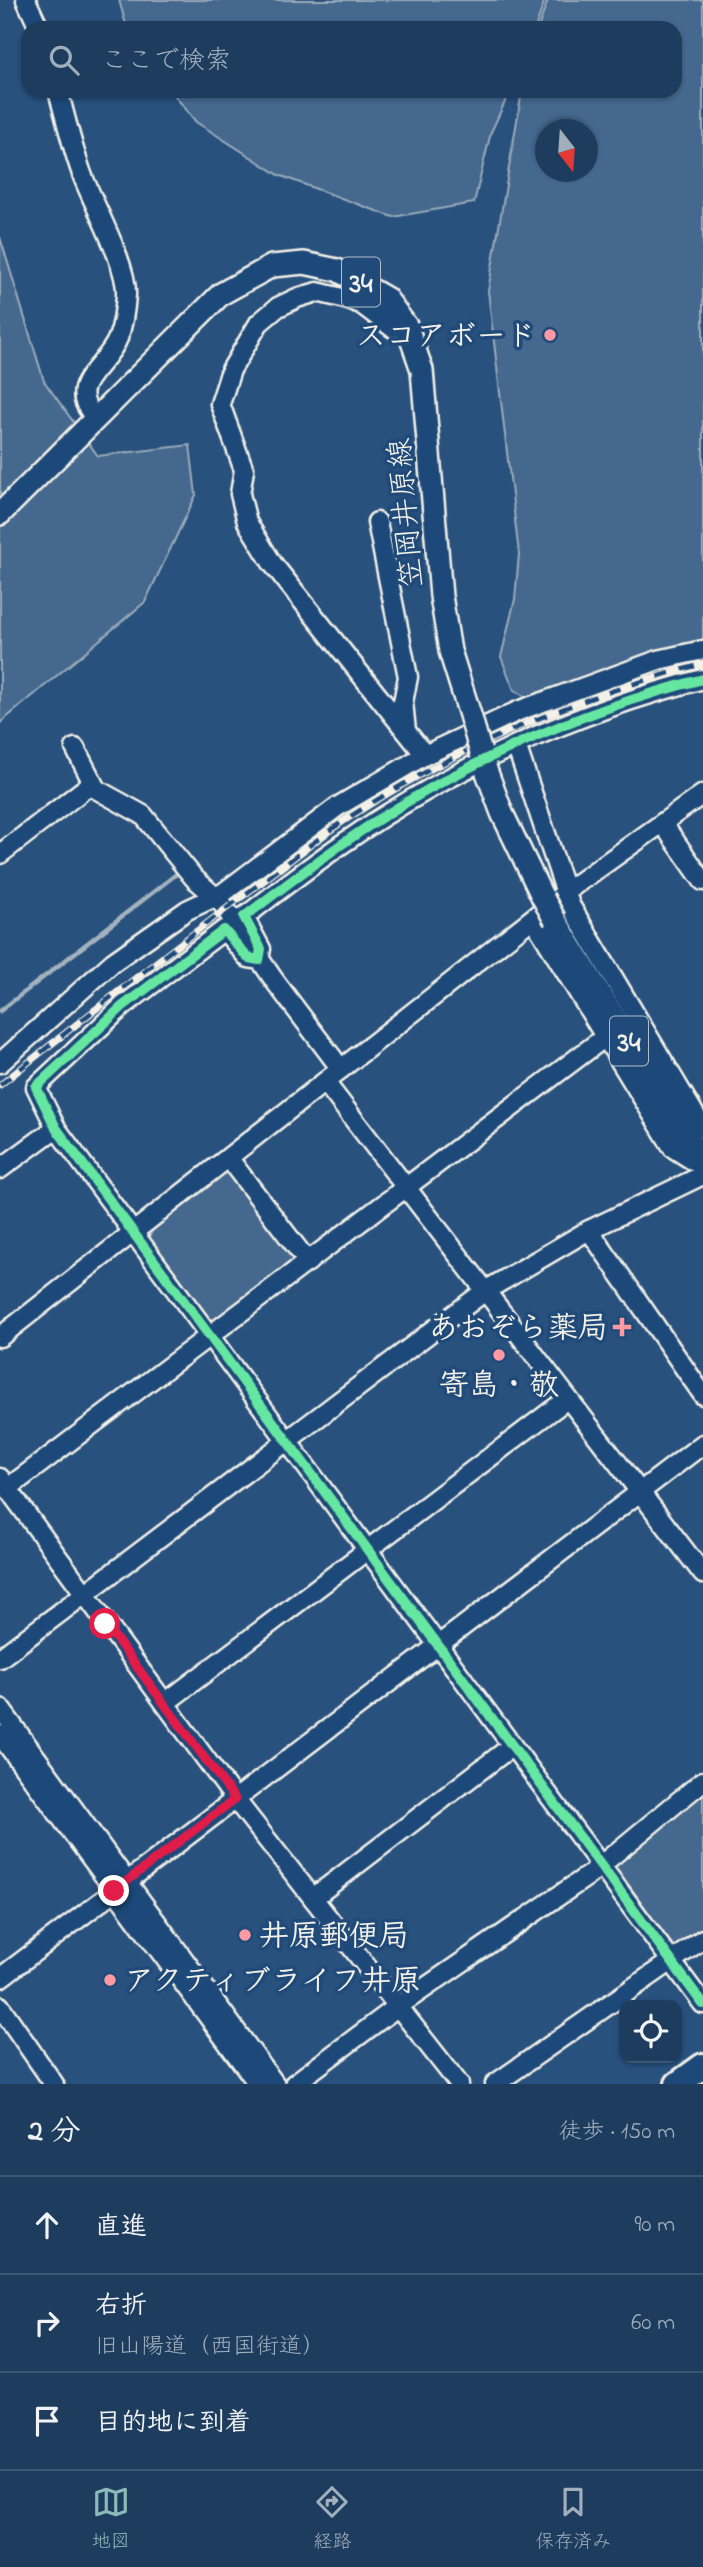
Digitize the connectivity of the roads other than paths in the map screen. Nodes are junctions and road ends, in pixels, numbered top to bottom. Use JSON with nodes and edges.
{"nodes":[{"id":1,"x":26,"y":0,"type":"edge"},
{"id":2,"x":36,"y":21,"type":"edge"},
{"id":3,"x":60,"y":98,"type":"edge"},
{"id":4,"x":407,"y":327,"type":"junction"},
{"id":5,"x":96,"y":418,"type":"junction"},
{"id":6,"x":0,"y":514,"type":"edge"},
{"id":7,"x":377,"y":522,"type":"dead end"},
{"id":8,"x":703,"y":650,"type":"edge"},
{"id":9,"x":703,"y":679,"type":"edge"},
{"id":10,"x":406,"y":731,"type":"junction"},
{"id":11,"x":516,"y":746,"type":"junction"},
{"id":12,"x":75,"y":748,"type":"dead end"},
{"id":13,"x":425,"y":755,"type":"junction"},
{"id":14,"x":92,"y":783,"type":"junction"},
{"id":15,"x":703,"y":794,"type":"edge"},
{"id":16,"x":663,"y":824,"type":"junction"},
{"id":17,"x":0,"y":855,"type":"edge"},
{"id":18,"x":703,"y":881,"type":"edge"},
{"id":19,"x":566,"y":893,"type":"junction"},
{"id":20,"x":215,"y":897,"type":"junction"},
{"id":21,"x":544,"y":920,"type":"junction"},
{"id":22,"x":259,"y":960,"type":"junction"},
{"id":23,"x":606,"y":1037,"type":"junction"},
{"id":24,"x":0,"y":1063,"type":"edge"},
{"id":25,"x":341,"y":1069,"type":"junction"},
{"id":26,"x":325,"y":1082,"type":"junction"},
{"id":27,"x":56,"y":1128,"type":"junction"},
{"id":28,"x":703,"y":1128,"type":"edge"},
{"id":29,"x":229,"y":1159,"type":"junction"},
{"id":30,"x":703,"y":1161,"type":"edge"},
{"id":31,"x":703,"y":1167,"type":"edge"},
{"id":32,"x":0,"y":1169,"type":"edge"},
{"id":33,"x":703,"y":1175,"type":"edge"},
{"id":34,"x":405,"y":1189,"type":"junction"},
{"id":35,"x":589,"y":1230,"type":"junction"},
{"id":36,"x":135,"y":1233,"type":"junction"},
{"id":37,"x":308,"y":1262,"type":"junction"},
{"id":38,"x":485,"y":1292,"type":"junction"},
{"id":39,"x":211,"y":1335,"type":"junction"},
{"id":40,"x":0,"y":1337,"type":"edge"},
{"id":41,"x":703,"y":1395,"type":"edge"},
{"id":42,"x":568,"y":1399,"type":"junction"},
{"id":43,"x":288,"y":1440,"type":"junction"},
{"id":44,"x":703,"y":1444,"type":"edge"},
{"id":45,"x":4,"y":1483,"type":"edge"},
{"id":46,"x":640,"y":1492,"type":"junction"},
{"id":47,"x":368,"y":1550,"type":"junction"},
{"id":48,"x":703,"y":1574,"type":"edge"},
{"id":49,"x":84,"y":1596,"type":"junction"},
{"id":50,"x":438,"y":1645,"type":"junction"},
{"id":51,"x":0,"y":1658,"type":"edge"},
{"id":52,"x":165,"y":1703,"type":"junction"},
{"id":53,"x":0,"y":1708,"type":"edge"},
{"id":54,"x":0,"y":1735,"type":"edge"},
{"id":55,"x":512,"y":1746,"type":"junction"},
{"id":56,"x":703,"y":1781,"type":"edge"},
{"id":57,"x":235,"y":1799,"type":"junction"},
{"id":58,"x":599,"y":1866,"type":"junction"},
{"id":59,"x":120,"y":1886,"type":"junction"},
{"id":60,"x":313,"y":1898,"type":"junction"},
{"id":61,"x":703,"y":1938,"type":"edge"},
{"id":62,"x":670,"y":1962,"type":"junction"},
{"id":63,"x":0,"y":1978,"type":"edge"},
{"id":64,"x":703,"y":2004,"type":"edge"},
{"id":65,"x":0,"y":2006,"type":"edge"},
{"id":66,"x":397,"y":2007,"type":"junction"},
{"id":67,"x":703,"y":2066,"type":"edge"},
{"id":68,"x":54,"y":2084,"type":"edge"},
{"id":69,"x":258,"y":2084,"type":"edge"},
{"id":70,"x":275,"y":2084,"type":"edge"},
{"id":71,"x":295,"y":2084,"type":"edge"},
{"id":72,"x":459,"y":2084,"type":"edge"},
{"id":73,"x":495,"y":2084,"type":"edge"},
{"id":74,"x":678,"y":2084,"type":"edge"}],
"edges":[{"from":1,"to":2,"type":"street"},
{"from":3,"to":5,"type":"street"},
{"from":4,"to":5,"type":"main road","name":"笠岡井原線","number":"34"},
{"from":4,"to":10,"type":"street"},
{"from":4,"to":21,"type":"main road","name":"笠岡井原線","number":"34","bridge":true},
{"from":5,"to":6,"type":"main road","name":"笠岡井原線","number":"34"},
{"from":7,"to":10,"type":"street"},
{"from":8,"to":13,"type":"street"},
{"from":9,"to":11,"type":"street"},
{"from":10,"to":13,"type":"street"},
{"from":11,"to":19,"type":"street"},
{"from":11,"to":22,"type":"street"},
{"from":12,"to":14,"type":"street"},
{"from":13,"to":20,"type":"street"},
{"from":14,"to":17,"type":"street"},
{"from":14,"to":20,"type":"street"},
{"from":15,"to":16,"type":"street"},
{"from":16,"to":18,"type":"street"},
{"from":16,"to":19,"type":"street"},
{"from":19,"to":21,"type":"street"},
{"from":19,"to":28,"type":"street"},
{"from":20,"to":22,"type":"street"},
{"from":20,"to":24,"type":"street"},
{"from":21,"to":23,"type":"street"},
{"from":21,"to":25,"type":"street"},
{"from":21,"to":30,"type":"main road","name":"笠岡井原線","number":"34"},
{"from":22,"to":25,"type":"street"},
{"from":22,"to":27,"type":"street"},
{"from":23,"to":31,"type":"street"},
{"from":23,"to":34,"type":"street"},
{"from":25,"to":26,"type":"street"},
{"from":26,"to":29,"type":"street"},
{"from":26,"to":34,"type":"street"},
{"from":27,"to":32,"type":"street"},
{"from":27,"to":36,"type":"street"},
{"from":29,"to":36,"type":"street"},
{"from":29,"to":37,"type":"street"},
{"from":33,"to":35,"type":"street"},
{"from":34,"to":37,"type":"street"},
{"from":34,"to":38,"type":"street"},
{"from":35,"to":38,"type":"street"},
{"from":35,"to":41,"type":"street"},
{"from":36,"to":39,"type":"street"},
{"from":36,"to":40,"type":"street"},
{"from":37,"to":39,"type":"street"},
{"from":38,"to":42,"type":"street"},
{"from":38,"to":43,"type":"street"},
{"from":39,"to":43,"type":"street"},
{"from":39,"to":45,"type":"street"},
{"from":42,"to":46,"type":"street"},
{"from":42,"to":47,"type":"street"},
{"from":43,"to":47,"type":"street"},
{"from":43,"to":49,"type":"street"},
{"from":44,"to":46,"type":"street"},
{"from":45,"to":49,"type":"street"},
{"from":46,"to":48,"type":"street"},
{"from":46,"to":50,"type":"street"},
{"from":47,"to":50,"type":"street"},
{"from":47,"to":52,"type":"street"},
{"from":49,"to":51,"type":"street"},
{"from":49,"to":52,"type":"street"},
{"from":50,"to":55,"type":"street"},
{"from":50,"to":57,"type":"street"},
{"from":52,"to":57,"type":"street"},
{"from":53,"to":59,"type":"street"},
{"from":54,"to":59,"type":"street"},
{"from":55,"to":58,"type":"street"},
{"from":55,"to":60,"type":"street"},
{"from":56,"to":58,"type":"street"},
{"from":57,"to":59,"type":"street"},
{"from":57,"to":60,"type":"street"},
{"from":58,"to":62,"type":"street"},
{"from":58,"to":66,"type":"street"},
{"from":59,"to":63,"type":"street"},
{"from":59,"to":69,"type":"street"},
{"from":59,"to":70,"type":"street"},
{"from":60,"to":66,"type":"street"},
{"from":61,"to":62,"type":"street"},
{"from":62,"to":64,"type":"street"},
{"from":62,"to":73,"type":"street"},
{"from":65,"to":68,"type":"street"},
{"from":66,"to":71,"type":"street"},
{"from":66,"to":72,"type":"street"},
{"from":67,"to":74,"type":"highway"}]}
